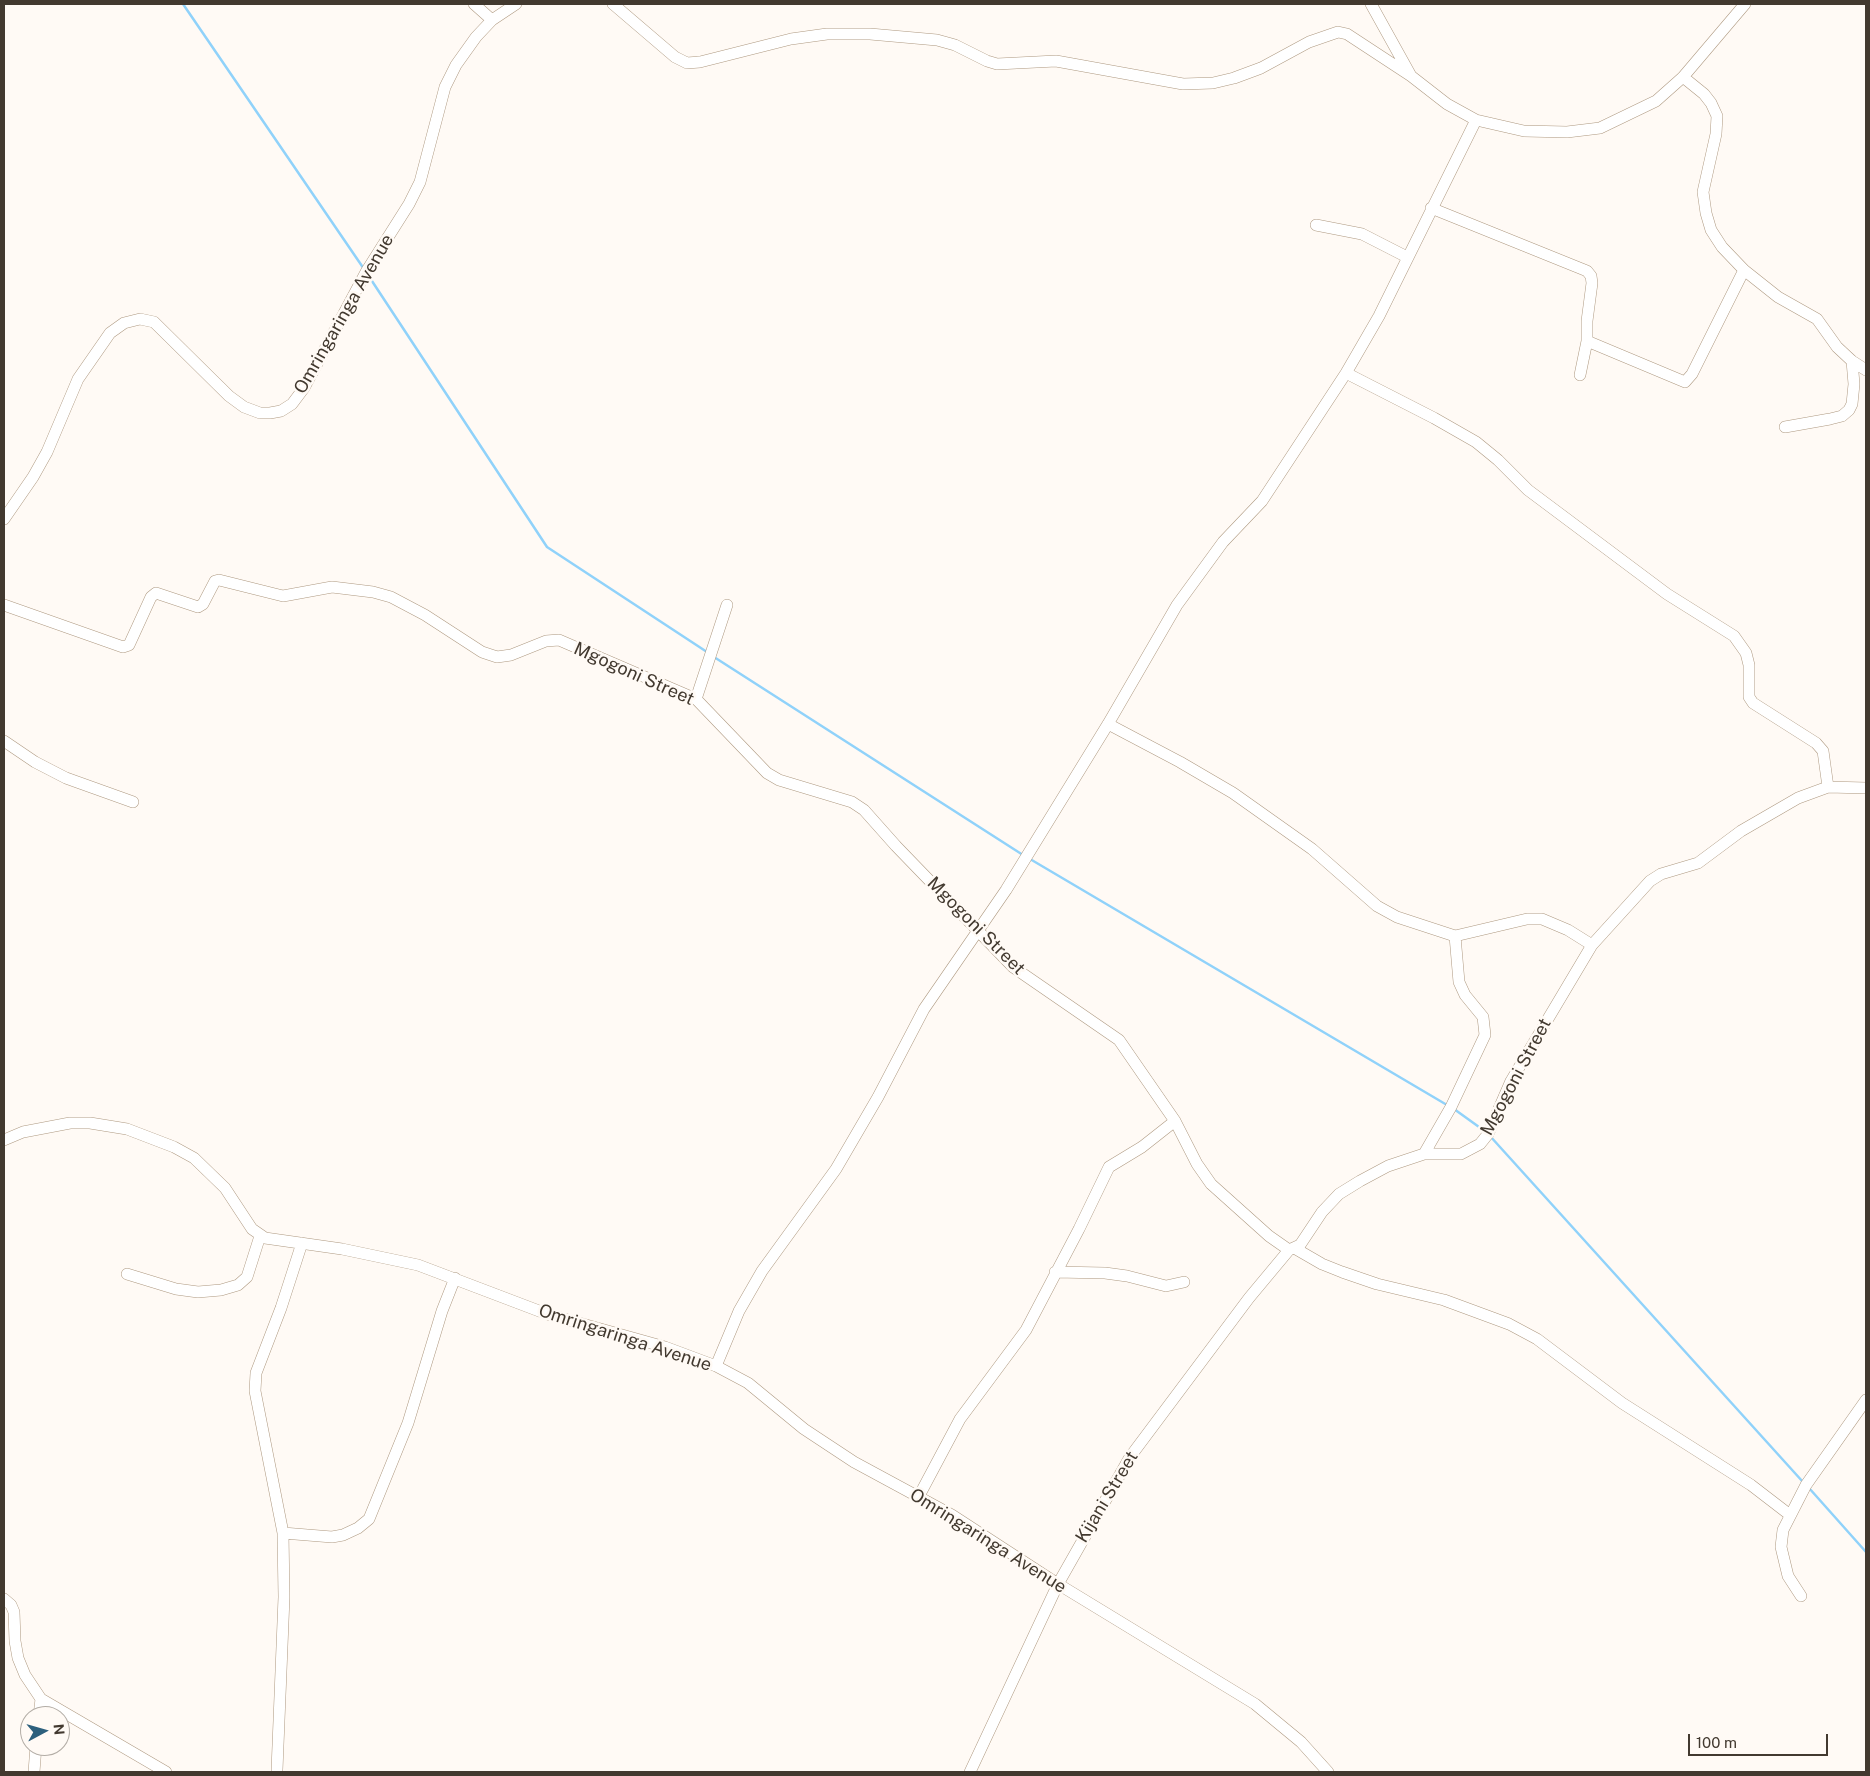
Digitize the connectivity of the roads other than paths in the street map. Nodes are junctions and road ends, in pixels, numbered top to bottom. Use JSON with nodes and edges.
{"nodes":[{"id":1,"x":474,"y":4,"type":"edge"},
{"id":2,"x":516,"y":4,"type":"edge"},
{"id":3,"x":613,"y":4,"type":"edge"},
{"id":4,"x":1371,"y":4,"type":"edge"},
{"id":5,"x":1745,"y":4,"type":"edge"},
{"id":6,"x":492,"y":20,"type":"junction"},
{"id":7,"x":1411,"y":76,"type":"junction"},
{"id":8,"x":1683,"y":76,"type":"junction"},
{"id":9,"x":1476,"y":120,"type":"junction"},
{"id":10,"x":1431,"y":208,"type":"junction"},
{"id":11,"x":1316,"y":225,"type":"dead end"},
{"id":12,"x":1407,"y":257,"type":"junction"},
{"id":13,"x":1744,"y":270,"type":"junction"},
{"id":14,"x":1587,"y":341,"type":"junction"},
{"id":15,"x":1852,"y":361,"type":"junction"},
{"id":16,"x":1866,"y":370,"type":"edge"},
{"id":17,"x":1346,"y":374,"type":"junction"},
{"id":18,"x":1580,"y":375,"type":"dead end"},
{"id":19,"x":1785,"y":427,"type":"dead end"},
{"id":20,"x":4,"y":519,"type":"edge"},
{"id":21,"x":727,"y":605,"type":"dead end"},
{"id":22,"x":4,"y":606,"type":"edge"},
{"id":23,"x":696,"y":699,"type":"junction"},
{"id":24,"x":1108,"y":724,"type":"junction"},
{"id":25,"x":4,"y":741,"type":"edge"},
{"id":26,"x":1828,"y":787,"type":"junction"},
{"id":27,"x":1866,"y":788,"type":"edge"},
{"id":28,"x":133,"y":802,"type":"dead end"},
{"id":29,"x":977,"y":930,"type":"junction"},
{"id":30,"x":1455,"y":936,"type":"junction"},
{"id":31,"x":1592,"y":946,"type":"junction"},
{"id":32,"x":1175,"y":1121,"type":"junction"},
{"id":33,"x":4,"y":1140,"type":"edge"},
{"id":34,"x":1424,"y":1154,"type":"junction"},
{"id":35,"x":260,"y":1236,"type":"junction"},
{"id":36,"x":302,"y":1243,"type":"junction"},
{"id":37,"x":1293,"y":1249,"type":"junction"},
{"id":38,"x":1054,"y":1272,"type":"junction"},
{"id":39,"x":127,"y":1274,"type":"dead end"},
{"id":40,"x":455,"y":1278,"type":"junction"},
{"id":41,"x":1184,"y":1282,"type":"dead end"},
{"id":42,"x":716,"y":1366,"type":"junction"},
{"id":43,"x":1866,"y":1400,"type":"edge"},
{"id":44,"x":919,"y":1496,"type":"junction"},
{"id":45,"x":1790,"y":1515,"type":"junction"},
{"id":46,"x":284,"y":1533,"type":"junction"},
{"id":47,"x":1058,"y":1584,"type":"junction"},
{"id":48,"x":1801,"y":1596,"type":"dead end"},
{"id":49,"x":4,"y":1599,"type":"edge"},
{"id":50,"x":41,"y":1699,"type":"junction"},
{"id":51,"x":41,"y":1706,"type":"edge"},
{"id":52,"x":35,"y":1756,"type":"edge"},
{"id":53,"x":277,"y":1770,"type":"dead end"},
{"id":54,"x":34,"y":1772,"type":"edge"},
{"id":55,"x":166,"y":1772,"type":"edge"},
{"id":56,"x":970,"y":1772,"type":"edge"},
{"id":57,"x":1328,"y":1772,"type":"edge"}],
"edges":[{"from":1,"to":6,"type":"street"},
{"from":2,"to":6,"type":"street","name":"Omringaringa Avenue"},
{"from":3,"to":7,"type":"street"},
{"from":4,"to":7,"type":"street"},
{"from":5,"to":8,"type":"street"},
{"from":6,"to":20,"type":"street","name":"Omringaringa Avenue"},
{"from":7,"to":9,"type":"street"},
{"from":8,"to":9,"type":"street"},
{"from":8,"to":13,"type":"street"},
{"from":9,"to":10,"type":"street"},
{"from":10,"to":12,"type":"street"},
{"from":10,"to":14,"type":"street"},
{"from":11,"to":12,"type":"street"},
{"from":12,"to":17,"type":"street"},
{"from":13,"to":14,"type":"street"},
{"from":13,"to":15,"type":"street"},
{"from":14,"to":18,"type":"street"},
{"from":15,"to":16,"type":"street"},
{"from":15,"to":19,"type":"street"},
{"from":17,"to":24,"type":"street"},
{"from":17,"to":26,"type":"street"},
{"from":21,"to":23,"type":"street"},
{"from":22,"to":23,"type":"street","name":"Mgogoni Street"},
{"from":23,"to":29,"type":"street","name":"Mgogoni Street"},
{"from":24,"to":29,"type":"street"},
{"from":24,"to":30,"type":"street"},
{"from":25,"to":28,"type":"street"},
{"from":26,"to":27,"type":"street","name":"Mgogoni Street"},
{"from":26,"to":31,"type":"street","name":"Mgogoni Street"},
{"from":29,"to":32,"type":"street","name":"Mgogoni Street"},
{"from":29,"to":42,"type":"street"},
{"from":30,"to":31,"type":"street"},
{"from":30,"to":34,"type":"street"},
{"from":31,"to":34,"type":"street","name":"Mgogoni Street"},
{"from":32,"to":37,"type":"street","name":"Mgogoni Street"},
{"from":32,"to":38,"type":"street"},
{"from":33,"to":35,"type":"street"},
{"from":34,"to":37,"type":"street","name":"Mgogoni Street"},
{"from":35,"to":36,"type":"street","name":"Omringaringa Avenue"},
{"from":35,"to":39,"type":"street"},
{"from":36,"to":40,"type":"street","name":"Omringaringa Avenue"},
{"from":36,"to":46,"type":"street"},
{"from":37,"to":45,"type":"street"},
{"from":37,"to":47,"type":"street","name":"Kijani Street"},
{"from":38,"to":41,"type":"street"},
{"from":38,"to":44,"type":"street"},
{"from":40,"to":42,"type":"street","name":"Omringaringa Avenue"},
{"from":40,"to":46,"type":"street"},
{"from":42,"to":44,"type":"street","name":"Omringaringa Avenue"},
{"from":43,"to":45,"type":"street"},
{"from":44,"to":47,"type":"street","name":"Omringaringa Avenue"},
{"from":45,"to":48,"type":"street"},
{"from":46,"to":53,"type":"street"},
{"from":47,"to":56,"type":"street","name":"Kijani Street"},
{"from":47,"to":57,"type":"street","name":"Omringaringa Avenue"},
{"from":49,"to":50,"type":"street"},
{"from":50,"to":51,"type":"street"},
{"from":50,"to":55,"type":"street"},
{"from":52,"to":54,"type":"street"}]}
